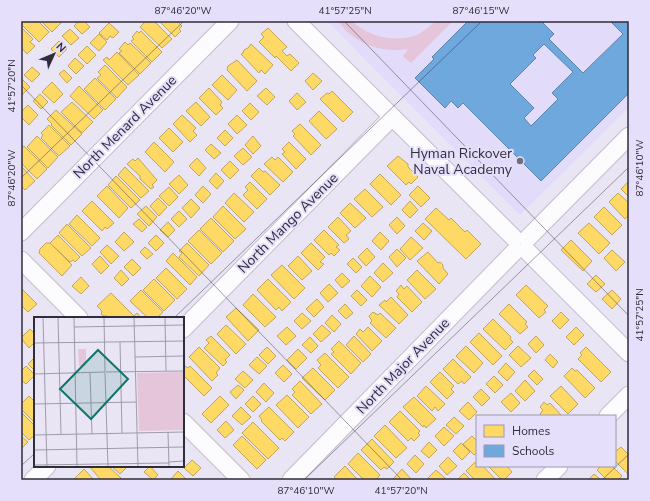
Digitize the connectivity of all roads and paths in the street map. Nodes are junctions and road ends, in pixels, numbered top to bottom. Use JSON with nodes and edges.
{"nodes":[{"id":1,"x":230,"y":21,"type":"edge"},
{"id":2,"x":296,"y":21,"type":"edge"},
{"id":3,"x":392,"y":117,"type":"junction"},
{"id":4,"x":629,"y":136,"type":"edge"},
{"id":5,"x":21,"y":232,"type":"edge"},
{"id":6,"x":521,"y":245,"type":"junction"},
{"id":7,"x":21,"y":260,"type":"edge"},
{"id":8,"x":78,"y":317,"type":"edge"},
{"id":9,"x":184,"y":328,"type":"edge"},
{"id":10,"x":629,"y":353,"type":"edge"},
{"id":11,"x":629,"y":395,"type":"edge"},
{"id":12,"x":609,"y":415,"type":"edge"},
{"id":13,"x":184,"y":423,"type":"edge"},
{"id":14,"x":46,"y":467,"type":"edge"},
{"id":15,"x":558,"y":467,"type":"edge"},
{"id":16,"x":33,"y":480,"type":"edge"},
{"id":17,"x":241,"y":480,"type":"edge"},
{"id":18,"x":291,"y":480,"type":"edge"},
{"id":19,"x":545,"y":480,"type":"edge"}],
"edges":[{"from":1,"to":5,"type":"street","name":"North Menard Avenue"},
{"from":2,"to":3,"type":"street"},
{"from":3,"to":6,"type":"street"},
{"from":3,"to":9,"type":"street","name":"North Mango Avenue"},
{"from":4,"to":6,"type":"street","name":"North Major Avenue"},
{"from":6,"to":10,"type":"street"},
{"from":6,"to":18,"type":"street","name":"North Major Avenue"},
{"from":7,"to":8,"type":"street"},
{"from":11,"to":12,"type":"street"},
{"from":13,"to":17,"type":"street"},
{"from":14,"to":16,"type":"street"},
{"from":15,"to":19,"type":"street"}]}
